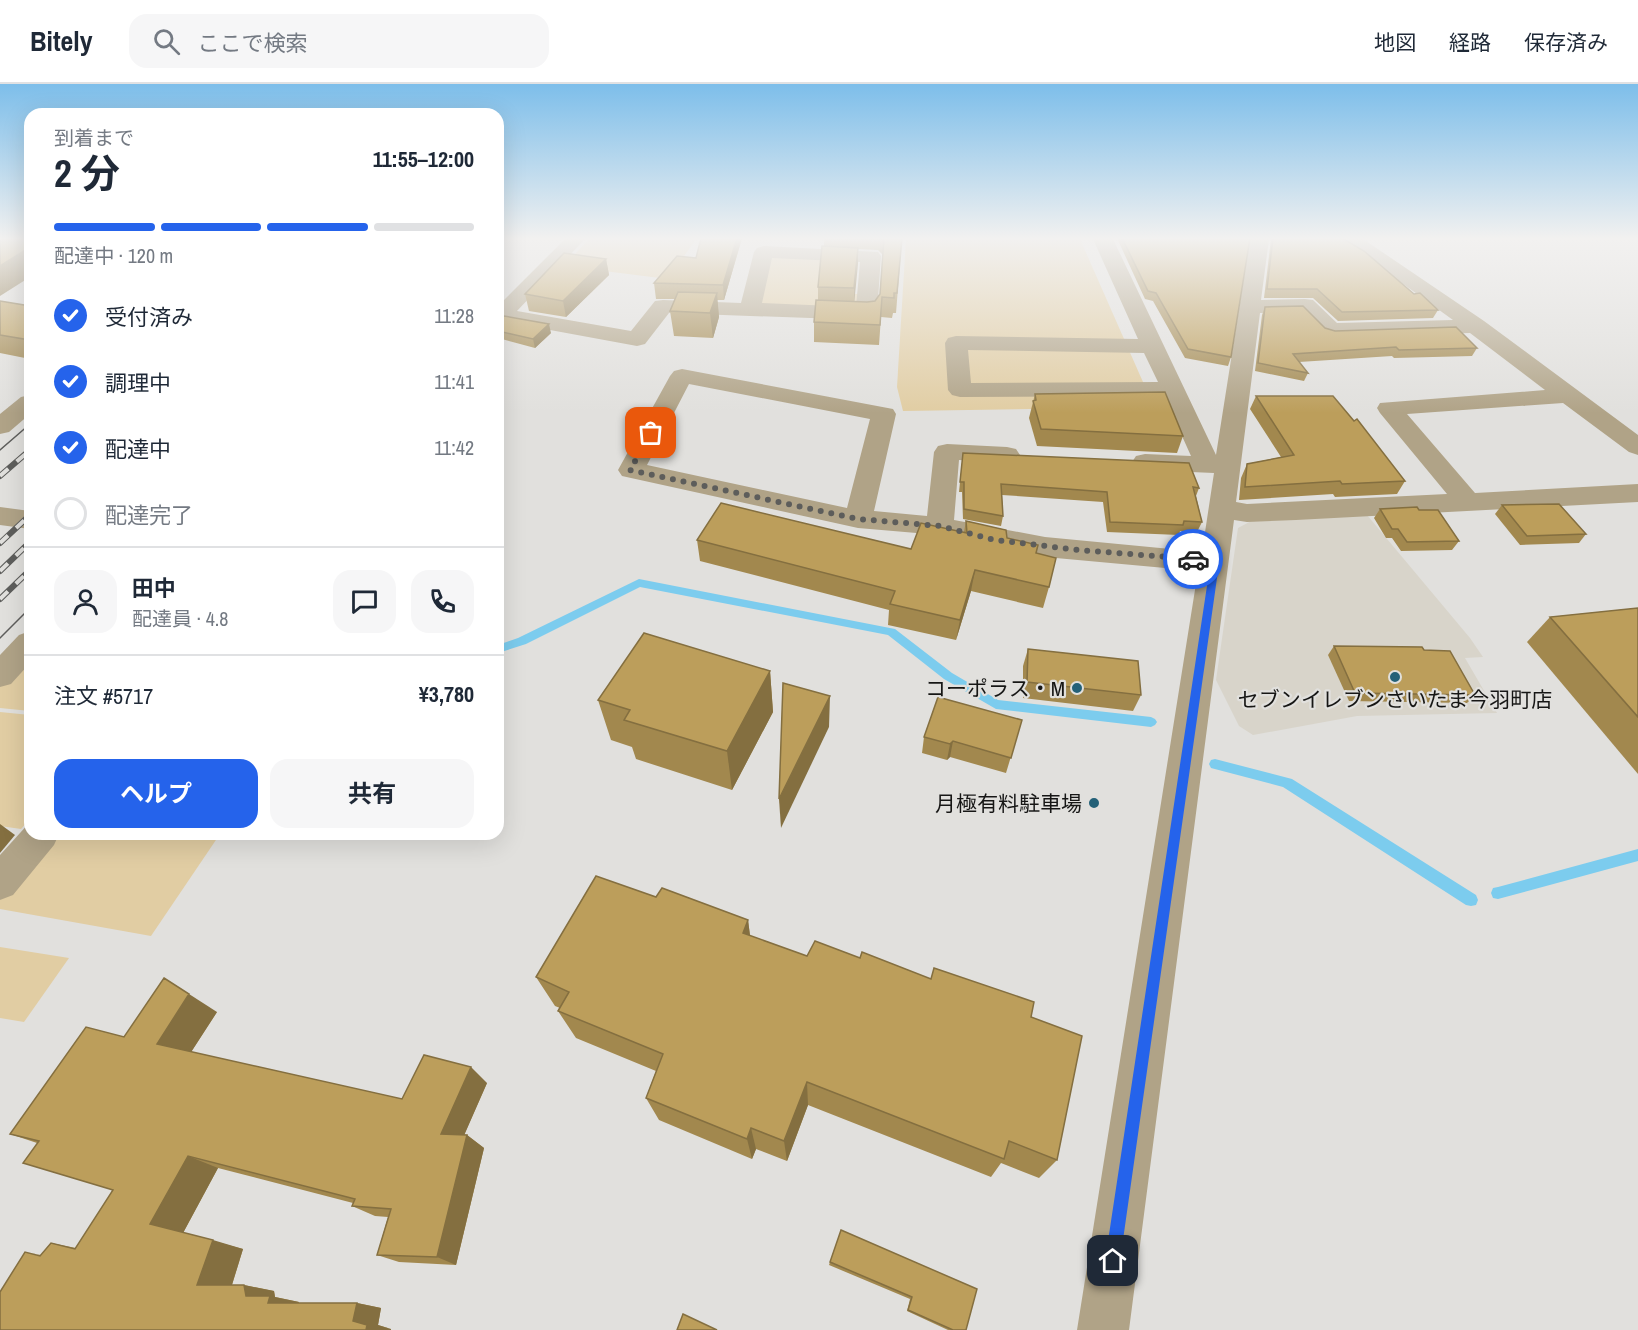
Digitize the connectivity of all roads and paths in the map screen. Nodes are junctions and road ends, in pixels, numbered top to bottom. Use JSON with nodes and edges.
{"nodes":[{"id":1,"x":515,"y":297,"type":"edge"},
{"id":2,"x":753,"y":297,"type":"edge"},
{"id":3,"x":867,"y":297,"type":"edge"},
{"id":4,"x":1130,"y":297,"type":"edge"},
{"id":5,"x":1251,"y":297,"type":"edge"},
{"id":6,"x":1437,"y":297,"type":"edge"},
{"id":7,"x":1250,"y":306,"type":"junction"},
{"id":8,"x":504,"y":308,"type":"edge"},
{"id":9,"x":504,"y":310,"type":"edge"},
{"id":10,"x":750,"y":310,"type":"junction"},
{"id":11,"x":1476,"y":326,"type":"junction"},
{"id":12,"x":1153,"y":346,"type":"junction"},
{"id":13,"x":1173,"y":389,"type":"junction"},
{"id":14,"x":1569,"y":395,"type":"junction"},
{"id":15,"x":24,"y":407,"type":"edge"},
{"id":16,"x":0,"y":427,"type":"edge"},
{"id":17,"x":1638,"y":447,"type":"edge"},
{"id":18,"x":1030,"y":456,"type":"edge"},
{"id":19,"x":1125,"y":461,"type":"edge"},
{"id":20,"x":1218,"y":465,"type":"junction"},
{"id":21,"x":1638,"y":493,"type":"edge"},
{"id":22,"x":1469,"y":504,"type":"junction"},
{"id":23,"x":1222,"y":509,"type":"junction"},
{"id":24,"x":0,"y":516,"type":"edge"},
{"id":25,"x":24,"y":518,"type":"edge"},
{"id":26,"x":858,"y":519,"type":"junction"},
{"id":27,"x":940,"y":526,"type":"junction"},
{"id":28,"x":1214,"y":564,"type":"junction"},
{"id":29,"x":24,"y":649,"type":"edge"},
{"id":30,"x":0,"y":675,"type":"edge"},
{"id":31,"x":36,"y":840,"type":"edge"},
{"id":32,"x":0,"y":884,"type":"edge"},
{"id":33,"x":1103,"y":1330,"type":"edge"}],
"edges":[{"from":1,"to":8,"type":"street"},
{"from":2,"to":10,"type":"street"},
{"from":3,"to":10,"type":"street"},
{"from":4,"to":12,"type":"street"},
{"from":5,"to":7,"type":"street"},
{"from":6,"to":11,"type":"street"},
{"from":7,"to":11,"type":"street"},
{"from":7,"to":20,"type":"street"},
{"from":9,"to":10,"type":"street"},
{"from":11,"to":14,"type":"street"},
{"from":12,"to":13,"type":"street"},
{"from":12,"to":13,"type":"street"},
{"from":13,"to":20,"type":"street"},
{"from":14,"to":17,"type":"street"},
{"from":14,"to":22,"type":"street"},
{"from":15,"to":16,"type":"street"},
{"from":18,"to":27,"type":"street"},
{"from":19,"to":20,"type":"street"},
{"from":20,"to":23,"type":"street"},
{"from":21,"to":22,"type":"street"},
{"from":22,"to":23,"type":"street"},
{"from":23,"to":28,"type":"street"},
{"from":24,"to":25,"type":"street"},
{"from":26,"to":26,"type":"street"},
{"from":26,"to":27,"type":"street"},
{"from":27,"to":28,"type":"street"},
{"from":28,"to":33,"type":"street"},
{"from":29,"to":30,"type":"street"},
{"from":31,"to":32,"type":"street"}]}
